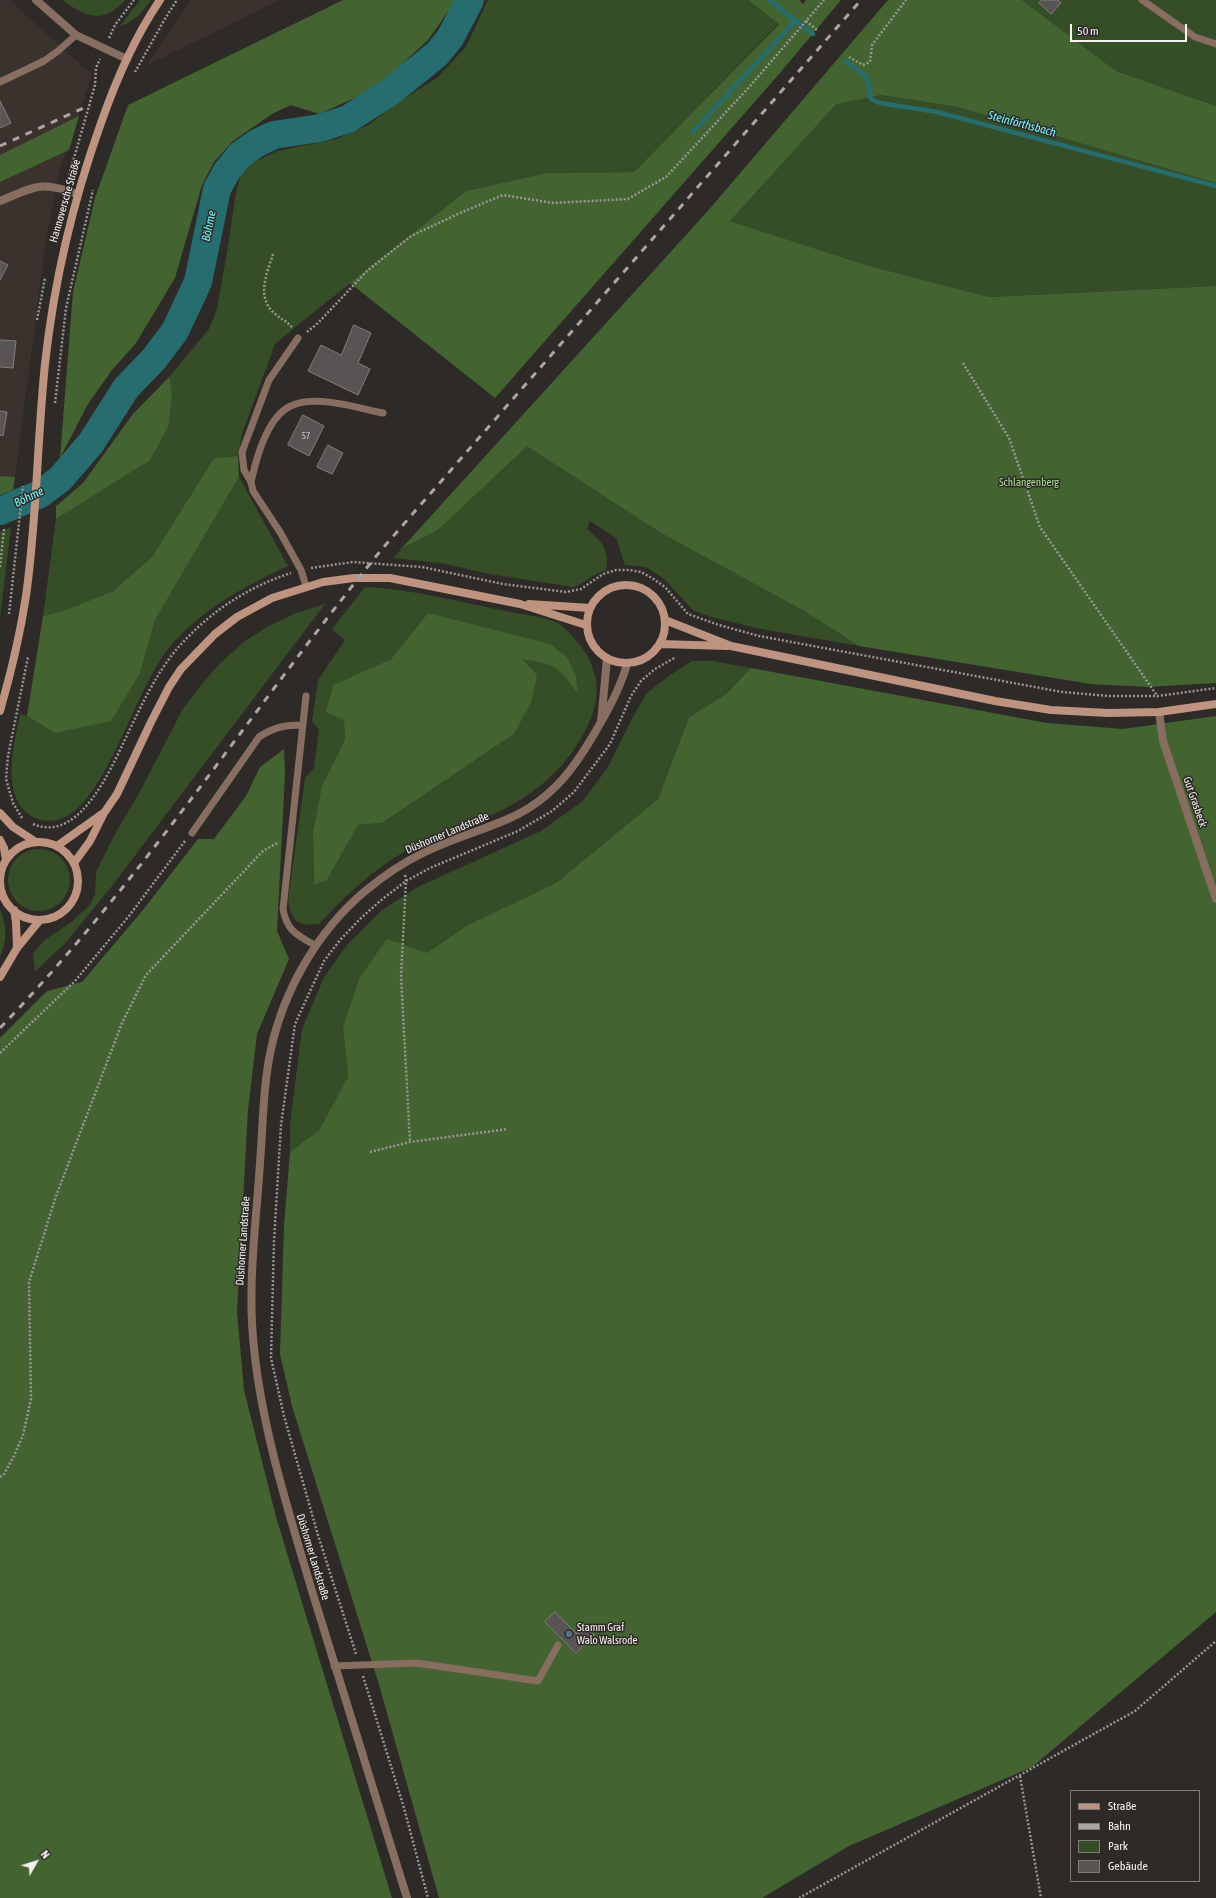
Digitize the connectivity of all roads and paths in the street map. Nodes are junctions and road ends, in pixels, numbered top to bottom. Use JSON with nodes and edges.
{"nodes":[{"id":1,"x":36,"y":0,"type":"edge"},
{"id":2,"x":134,"y":0,"type":"edge"},
{"id":3,"x":160,"y":0,"type":"edge"},
{"id":4,"x":177,"y":0,"type":"edge"},
{"id":5,"x":824,"y":0,"type":"edge"},
{"id":6,"x":906,"y":0,"type":"edge"},
{"id":7,"x":1142,"y":0,"type":"edge"},
{"id":8,"x":806,"y":21,"type":"junction"},
{"id":9,"x":115,"y":25,"type":"dead end"},
{"id":10,"x":817,"y":30,"type":"dead end"},
{"id":11,"x":76,"y":35,"type":"junction"},
{"id":12,"x":1216,"y":44,"type":"edge"},
{"id":13,"x":849,"y":57,"type":"dead end"},
{"id":14,"x":127,"y":59,"type":"junction"},
{"id":15,"x":96,"y":68,"type":"dead end"},
{"id":16,"x":135,"y":73,"type":"dead end"},
{"id":17,"x":0,"y":82,"type":"edge"},
{"id":18,"x":73,"y":163,"type":"dead end"},
{"id":19,"x":94,"y":187,"type":"dead end"},
{"id":20,"x":78,"y":194,"type":"junction"},
{"id":21,"x":0,"y":201,"type":"edge"},
{"id":22,"x":273,"y":254,"type":"dead end"},
{"id":23,"x":298,"y":338,"type":"junction"},
{"id":24,"x":963,"y":363,"type":"dead end"},
{"id":25,"x":54,"y":407,"type":"dead end"},
{"id":26,"x":383,"y":413,"type":"dead end"},
{"id":27,"x":250,"y":482,"type":"junction"},
{"id":28,"x":23,"y":483,"type":"dead end"},
{"id":29,"x":4,"y":529,"type":"dead end"},
{"id":30,"x":319,"y":566,"type":"dead end"},
{"id":31,"x":0,"y":567,"type":"edge"},
{"id":32,"x":306,"y":586,"type":"junction"},
{"id":33,"x":520,"y":604,"type":"junction"},
{"id":34,"x":590,"y":608,"type":"junction"},
{"id":35,"x":688,"y":614,"type":"junction"},
{"id":36,"x":9,"y":618,"type":"dead end"},
{"id":37,"x":665,"y":620,"type":"junction"},
{"id":38,"x":586,"y":625,"type":"junction"},
{"id":39,"x":684,"y":626,"type":"junction"},
{"id":40,"x":660,"y":644,"type":"junction"},
{"id":41,"x":681,"y":645,"type":"junction"},
{"id":42,"x":731,"y":646,"type":"junction"},
{"id":43,"x":28,"y":655,"type":"dead end"},
{"id":44,"x":607,"y":660,"type":"junction"},
{"id":45,"x":627,"y":664,"type":"junction"},
{"id":46,"x":1216,"y":688,"type":"edge"},
{"id":47,"x":306,"y":696,"type":"dead end"},
{"id":48,"x":1158,"y":698,"type":"junction"},
{"id":49,"x":1216,"y":704,"type":"edge"},
{"id":50,"x":0,"y":711,"type":"edge"},
{"id":51,"x":1159,"y":712,"type":"junction"},
{"id":52,"x":600,"y":724,"type":"junction"},
{"id":53,"x":303,"y":725,"type":"junction"},
{"id":54,"x":0,"y":813,"type":"edge"},
{"id":55,"x":104,"y":813,"type":"junction"},
{"id":56,"x":24,"y":820,"type":"dead end"},
{"id":57,"x":192,"y":833,"type":"joint"},
{"id":58,"x":290,"y":836,"type":"junction"},
{"id":59,"x":0,"y":840,"type":"edge"},
{"id":60,"x":36,"y":842,"type":"junction"},
{"id":61,"x":57,"y":846,"type":"junction"},
{"id":62,"x":6,"y":860,"type":"junction"},
{"id":63,"x":74,"y":863,"type":"junction"},
{"id":64,"x":403,"y":864,"type":"junction"},
{"id":65,"x":406,"y":881,"type":"junction"},
{"id":66,"x":1216,"y":899,"type":"edge"},
{"id":67,"x":14,"y":910,"type":"junction"},
{"id":68,"x":40,"y":920,"type":"junction"},
{"id":69,"x":316,"y":946,"type":"junction"},
{"id":70,"x":16,"y":948,"type":"junction"},
{"id":71,"x":0,"y":977,"type":"edge"},
{"id":72,"x":0,"y":1053,"type":"edge"},
{"id":73,"x":508,"y":1129,"type":"dead end"},
{"id":74,"x":410,"y":1142,"type":"junction"},
{"id":75,"x":370,"y":1152,"type":"dead end"},
{"id":76,"x":0,"y":1477,"type":"edge"},
{"id":77,"x":1216,"y":1641,"type":"edge"},
{"id":78,"x":558,"y":1645,"type":"dead end"},
{"id":79,"x":359,"y":1664,"type":"junction"},
{"id":80,"x":334,"y":1666,"type":"junction"},
{"id":81,"x":1020,"y":1776,"type":"junction"},
{"id":82,"x":407,"y":1898,"type":"edge"},
{"id":83,"x":428,"y":1898,"type":"edge"},
{"id":84,"x":799,"y":1898,"type":"edge"},
{"id":85,"x":1041,"y":1898,"type":"edge"}],
"edges":[{"from":1,"to":11,"type":"street"},
{"from":2,"to":9,"type":"path"},
{"from":3,"to":14,"type":"main road","name":"Hannoversche Straße"},
{"from":4,"to":16,"type":"path"},
{"from":5,"to":8,"type":"path"},
{"from":6,"to":13,"type":"path"},
{"from":7,"to":12,"type":"lane"},
{"from":8,"to":10,"type":"path"},
{"from":8,"to":23,"type":"path"},
{"from":11,"to":14,"type":"street"},
{"from":11,"to":17,"type":"lane"},
{"from":14,"to":20,"type":"main road","name":"Hannoversche Straße"},
{"from":15,"to":18,"type":"path"},
{"from":19,"to":25,"type":"path"},
{"from":20,"to":21,"type":"street"},
{"from":20,"to":50,"type":"main road","name":"Hannoversche Straße"},
{"from":22,"to":23,"type":"path"},
{"from":23,"to":27,"type":"lane"},
{"from":24,"to":48,"type":"path"},
{"from":26,"to":27,"type":"lane"},
{"from":27,"to":32,"type":"lane"},
{"from":28,"to":36,"type":"path"},
{"from":29,"to":31,"type":"path"},
{"from":30,"to":35,"type":"path"},
{"from":32,"to":33,"type":"main road"},
{"from":32,"to":55,"type":"main road"},
{"from":33,"to":34,"type":"main road"},
{"from":33,"to":38,"type":"main road"},
{"from":34,"to":37,"type":"main road"},
{"from":34,"to":38,"type":"main road"},
{"from":35,"to":39,"type":"path"},
{"from":35,"to":48,"type":"path"},
{"from":37,"to":39,"type":"main road"},
{"from":37,"to":40,"type":"main road"},
{"from":38,"to":44,"type":"main road"},
{"from":39,"to":42,"type":"main road"},
{"from":40,"to":41,"type":"main road"},
{"from":40,"to":45,"type":"main road"},
{"from":41,"to":42,"type":"main road"},
{"from":41,"to":65,"type":"path"},
{"from":42,"to":51,"type":"main road"},
{"from":43,"to":56,"type":"path"},
{"from":44,"to":45,"type":"main road"},
{"from":44,"to":52,"type":"street","name":"Düshorner Landstraße"},
{"from":45,"to":52,"type":"street","name":"Düshorner Landstraße"},
{"from":46,"to":48,"type":"path"},
{"from":47,"to":53,"type":"lane"},
{"from":49,"to":51,"type":"main road"},
{"from":51,"to":66,"type":"street","name":"Gut Grasbeck"},
{"from":52,"to":64,"type":"street","name":"Düshorner Landstraße"},
{"from":53,"to":57,"type":"lane"},
{"from":53,"to":58,"type":"lane"},
{"from":54,"to":60,"type":"main road"},
{"from":55,"to":61,"type":"main road"},
{"from":55,"to":63,"type":"main road"},
{"from":57,"to":72,"type":"path"},
{"from":58,"to":69,"type":"lane"},
{"from":58,"to":76,"type":"path"},
{"from":59,"to":62,"type":"main road"},
{"from":60,"to":61,"type":"main road"},
{"from":60,"to":62,"type":"main road"},
{"from":61,"to":63,"type":"main road"},
{"from":62,"to":67,"type":"main road"},
{"from":63,"to":68,"type":"main road"},
{"from":64,"to":65,"type":"path"},
{"from":64,"to":69,"type":"street","name":"Düshorner Landstraße"},
{"from":65,"to":74,"type":"path"},
{"from":65,"to":79,"type":"path"},
{"from":67,"to":68,"type":"main road"},
{"from":67,"to":70,"type":"main road"},
{"from":68,"to":70,"type":"main road"},
{"from":69,"to":80,"type":"street","name":"Düshorner Landstraße"},
{"from":70,"to":71,"type":"main road"},
{"from":73,"to":74,"type":"path"},
{"from":74,"to":75,"type":"path"},
{"from":77,"to":81,"type":"path"},
{"from":78,"to":79,"type":"lane"},
{"from":79,"to":80,"type":"lane"},
{"from":79,"to":83,"type":"path"},
{"from":80,"to":82,"type":"street","name":"Düshorner Landstraße"},
{"from":81,"to":84,"type":"path"},
{"from":81,"to":85,"type":"path"}]}
